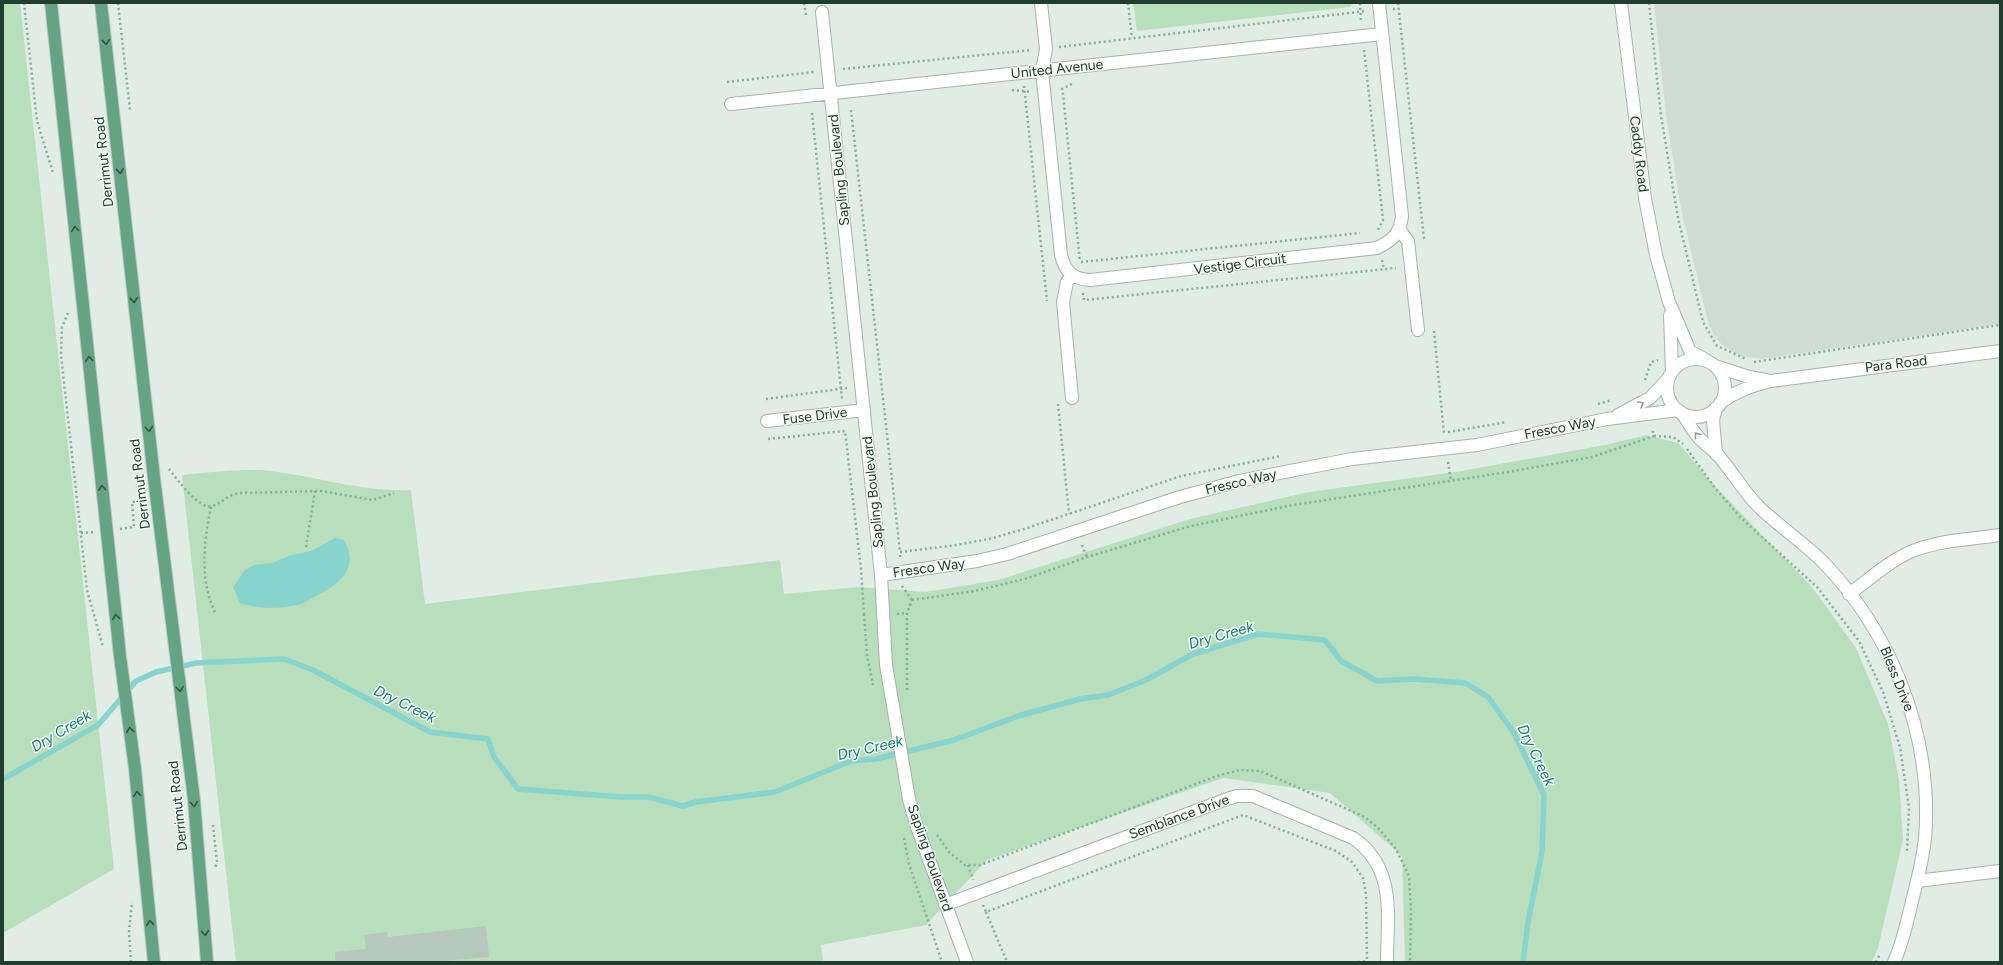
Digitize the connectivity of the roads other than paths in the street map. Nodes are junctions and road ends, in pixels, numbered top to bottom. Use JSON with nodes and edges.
{"nodes":[{"id":1,"x":52,"y":3,"type":"edge"},
{"id":2,"x":102,"y":3,"type":"edge"},
{"id":3,"x":1042,"y":3,"type":"edge"},
{"id":4,"x":1379,"y":3,"type":"edge"},
{"id":5,"x":1621,"y":3,"type":"edge"},
{"id":6,"x":822,"y":12,"type":"dead end"},
{"id":7,"x":1382,"y":34,"type":"junction"},
{"id":8,"x":1042,"y":71,"type":"junction"},
{"id":9,"x":831,"y":94,"type":"junction"},
{"id":10,"x":731,"y":104,"type":"dead end"},
{"id":11,"x":1399,"y":229,"type":"junction"},
{"id":12,"x":1072,"y":276,"type":"junction"},
{"id":13,"x":1669,"y":302,"type":"junction"},
{"id":14,"x":1418,"y":330,"type":"dead end"},
{"id":15,"x":2000,"y":351,"type":"edge"},
{"id":16,"x":1711,"y":363,"type":"junction"},
{"id":17,"x":1670,"y":375,"type":"junction"},
{"id":18,"x":1771,"y":381,"type":"junction"},
{"id":19,"x":1072,"y":398,"type":"dead end"},
{"id":20,"x":1718,"y":406,"type":"junction"},
{"id":21,"x":864,"y":410,"type":"junction"},
{"id":22,"x":1680,"y":412,"type":"junction"},
{"id":23,"x":1607,"y":419,"type":"junction"},
{"id":24,"x":767,"y":421,"type":"dead end"},
{"id":25,"x":1716,"y":454,"type":"junction"},
{"id":26,"x":2000,"y":535,"type":"edge"},
{"id":27,"x":882,"y":574,"type":"junction"},
{"id":28,"x":1849,"y":594,"type":"junction"},
{"id":29,"x":2000,"y":871,"type":"edge"},
{"id":30,"x":1917,"y":881,"type":"junction"},
{"id":31,"x":945,"y":905,"type":"junction"},
{"id":32,"x":154,"y":962,"type":"edge"},
{"id":33,"x":208,"y":962,"type":"edge"},
{"id":34,"x":967,"y":962,"type":"edge"},
{"id":35,"x":1387,"y":962,"type":"edge"},
{"id":36,"x":1894,"y":962,"type":"edge"}],
"edges":[{"from":32,"to":1,"type":"main road","one_way":true},
{"from":2,"to":33,"type":"main road","name":"Derrimut Road","one_way":true},
{"from":3,"to":8,"type":"street"},
{"from":4,"to":7,"type":"street"},
{"from":5,"to":13,"type":"street","name":"Caddy Road"},
{"from":6,"to":9,"type":"street","name":"Sapling Boulevard"},
{"from":7,"to":8,"type":"street","name":"United Avenue"},
{"from":7,"to":11,"type":"street"},
{"from":8,"to":9,"type":"street","name":"United Avenue"},
{"from":8,"to":12,"type":"street"},
{"from":9,"to":10,"type":"street","name":"United Avenue"},
{"from":9,"to":21,"type":"street","name":"Sapling Boulevard"},
{"from":11,"to":12,"type":"street","name":"Vestige Circuit"},
{"from":11,"to":14,"type":"street"},
{"from":12,"to":19,"type":"street"},
{"from":13,"to":16,"type":"street","name":"Caddy Road"},
{"from":13,"to":17,"type":"street","name":"Caddy Road"},
{"from":15,"to":18,"type":"street","name":"Para Road"},
{"from":16,"to":17,"type":"street"},
{"from":16,"to":18,"type":"street"},
{"from":16,"to":20,"type":"street"},
{"from":17,"to":22,"type":"street"},
{"from":23,"to":17,"type":"street","name":"Fresco Way","one_way":true},
{"from":18,"to":20,"type":"street"},
{"from":20,"to":22,"type":"street"},
{"from":20,"to":25,"type":"street"},
{"from":21,"to":24,"type":"street","name":"Fuse Drive"},
{"from":21,"to":27,"type":"street","name":"Sapling Boulevard"},
{"from":22,"to":23,"type":"street","name":"Fresco Way"},
{"from":25,"to":22,"type":"street","name":"Bless Drive","one_way":true},
{"from":23,"to":27,"type":"street","name":"Fresco Way"},
{"from":25,"to":28,"type":"street","name":"Bless Drive"},
{"from":26,"to":28,"type":"street"},
{"from":27,"to":31,"type":"street","name":"Sapling Boulevard"},
{"from":28,"to":30,"type":"street","name":"Bless Drive"},
{"from":29,"to":30,"type":"street"},
{"from":30,"to":36,"type":"street","name":"Bless Drive"},
{"from":31,"to":34,"type":"street","name":"Sapling Boulevard"},
{"from":31,"to":35,"type":"street","name":"Semblance Drive"}]}
